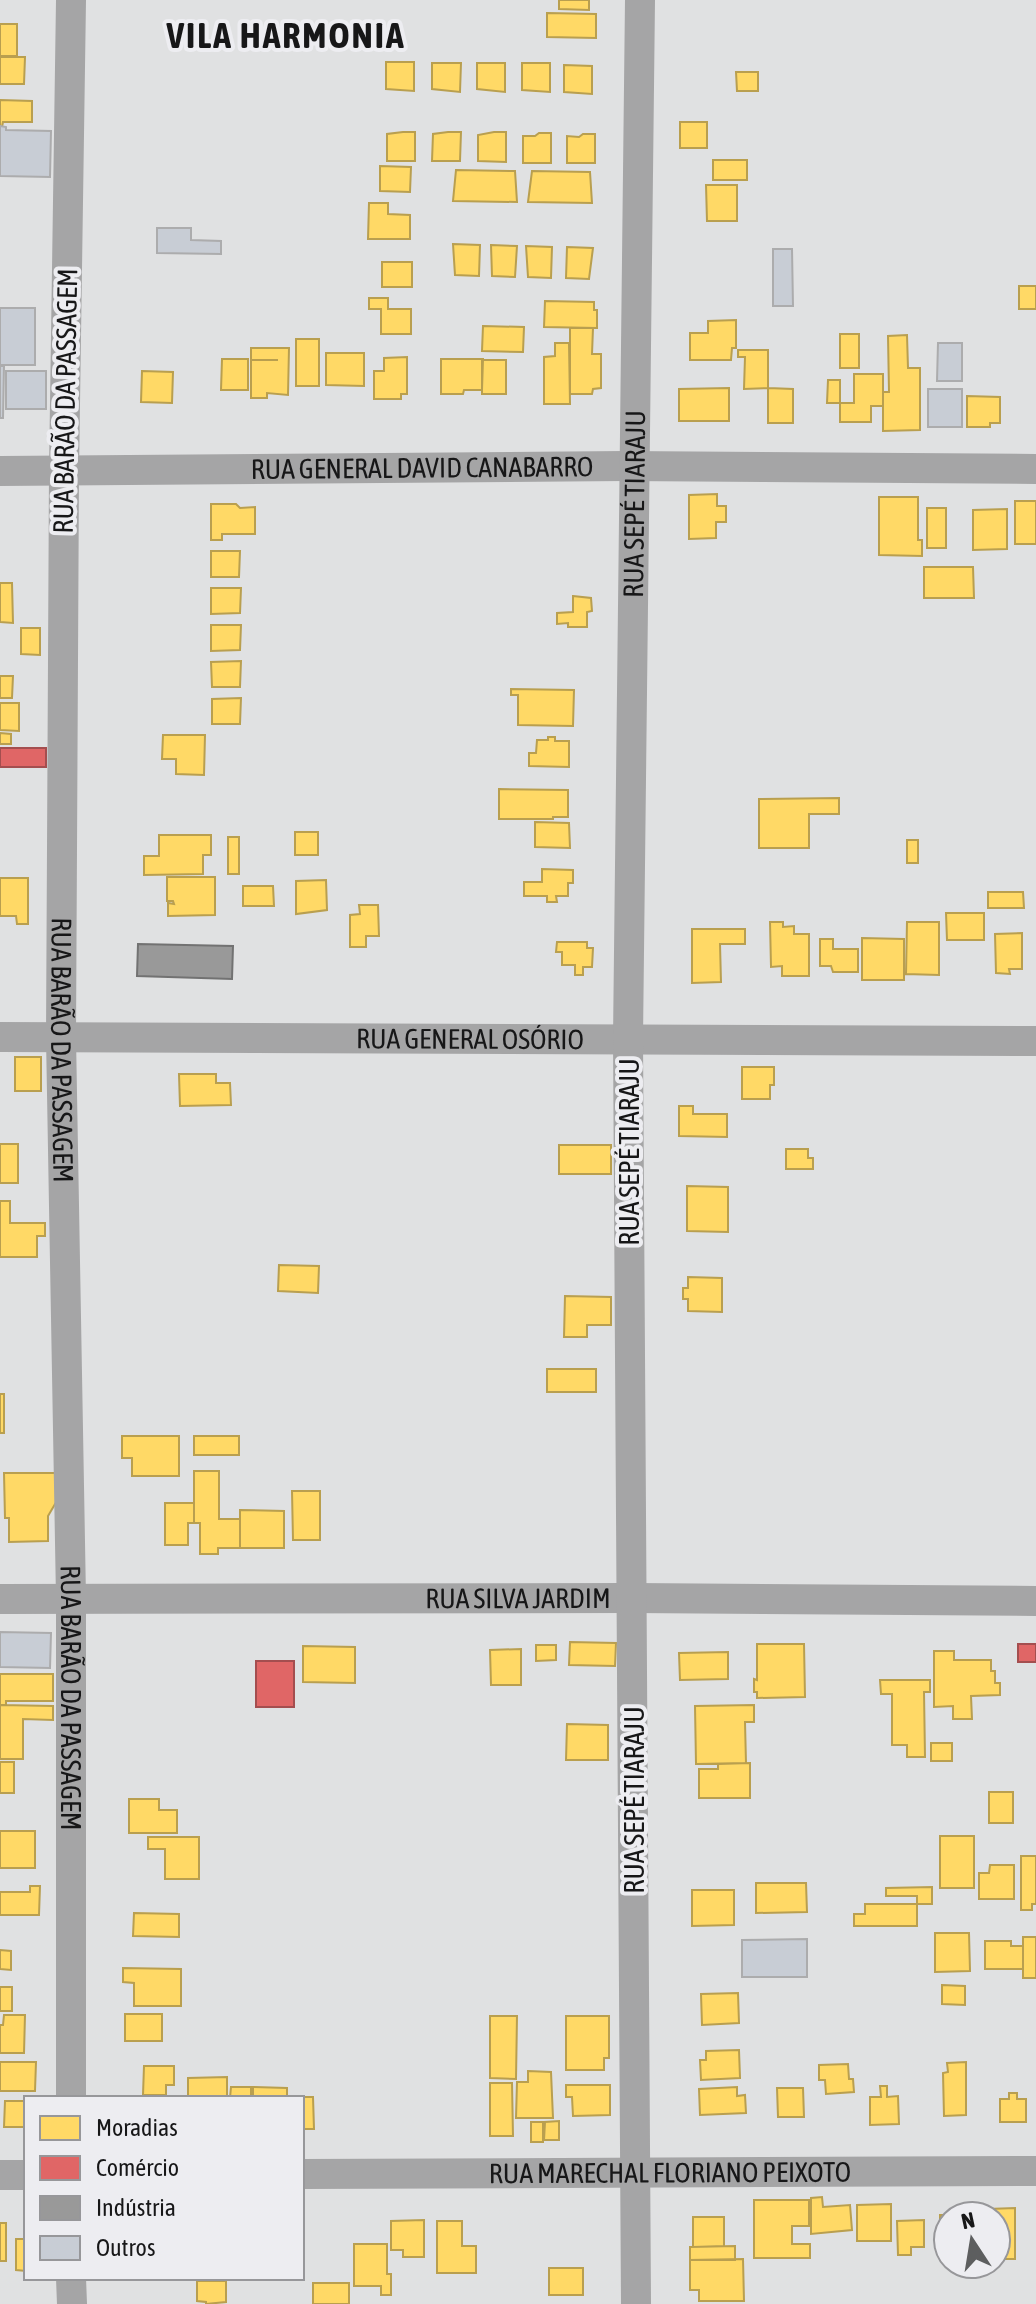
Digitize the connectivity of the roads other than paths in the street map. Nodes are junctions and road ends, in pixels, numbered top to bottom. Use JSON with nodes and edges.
{"nodes":[{"id":1,"x":71,"y":0,"type":"edge"},
{"id":2,"x":640,"y":0,"type":"edge"},
{"id":3,"x":634,"y":466,"type":"junction"},
{"id":4,"x":1036,"y":469,"type":"edge"},
{"id":5,"x":0,"y":471,"type":"edge"},
{"id":6,"x":64,"y":471,"type":"junction"},
{"id":7,"x":0,"y":1037,"type":"edge"},
{"id":8,"x":61,"y":1037,"type":"junction"},
{"id":9,"x":628,"y":1039,"type":"junction"},
{"id":10,"x":1036,"y":1041,"type":"edge"},
{"id":11,"x":71,"y":1598,"type":"junction"},
{"id":12,"x":633,"y":1598,"type":"junction"},
{"id":13,"x":0,"y":1599,"type":"edge"},
{"id":14,"x":1036,"y":1601,"type":"edge"},
{"id":15,"x":71,"y":2096,"type":"edge"},
{"id":16,"x":1036,"y":2171,"type":"edge"},
{"id":17,"x":636,"y":2173,"type":"junction"},
{"id":18,"x":304,"y":2174,"type":"edge"},
{"id":19,"x":0,"y":2175,"type":"edge"},
{"id":20,"x":24,"y":2175,"type":"edge"},
{"id":21,"x":71,"y":2280,"type":"edge"},
{"id":22,"x":72,"y":2304,"type":"edge"},
{"id":23,"x":636,"y":2304,"type":"edge"}],
"edges":[{"from":1,"to":6,"type":"street","name":"RUA BARÃO DA PASSAGEM"},
{"from":2,"to":3,"type":"street","name":"RUA SEPÉ TIARAJU"},
{"from":3,"to":4,"type":"street","name":"RUA GENERAL DAVID CANABARRO"},
{"from":3,"to":6,"type":"street","name":"RUA GENERAL DAVID CANABARRO"},
{"from":3,"to":9,"type":"street","name":"RUA SEPÉ TIARAJU"},
{"from":5,"to":6,"type":"street","name":"RUA GENERAL DAVID CANABARRO"},
{"from":6,"to":8,"type":"street","name":"RUA BARÃO DA PASSAGEM"},
{"from":7,"to":8,"type":"street","name":"RUA GENERAL OSÓRIO"},
{"from":8,"to":9,"type":"street","name":"RUA GENERAL OSÓRIO"},
{"from":8,"to":11,"type":"street","name":"RUA BARÃO DA PASSAGEM"},
{"from":9,"to":10,"type":"street","name":"RUA GENERAL OSÓRIO"},
{"from":9,"to":12,"type":"street","name":"RUA SEPÉ TIARAJU"},
{"from":11,"to":12,"type":"street","name":"RUA SILVA JARDIM"},
{"from":11,"to":13,"type":"street","name":"RUA SILVA JARDIM"},
{"from":11,"to":15,"type":"street","name":"RUA BARÃO DA PASSAGEM"},
{"from":12,"to":14,"type":"street","name":"RUA SILVA JARDIM"},
{"from":12,"to":17,"type":"street","name":"RUA SEPÉ TIARAJU"},
{"from":16,"to":17,"type":"street","name":"RUA MARECHAL FLORIANO PEIXOTO"},
{"from":17,"to":18,"type":"street","name":"RUA MARECHAL FLORIANO PEIXOTO"},
{"from":17,"to":23,"type":"street","name":"RUA SEPÉ TIARAJU"},
{"from":19,"to":20,"type":"street"},
{"from":21,"to":22,"type":"street"}]}
